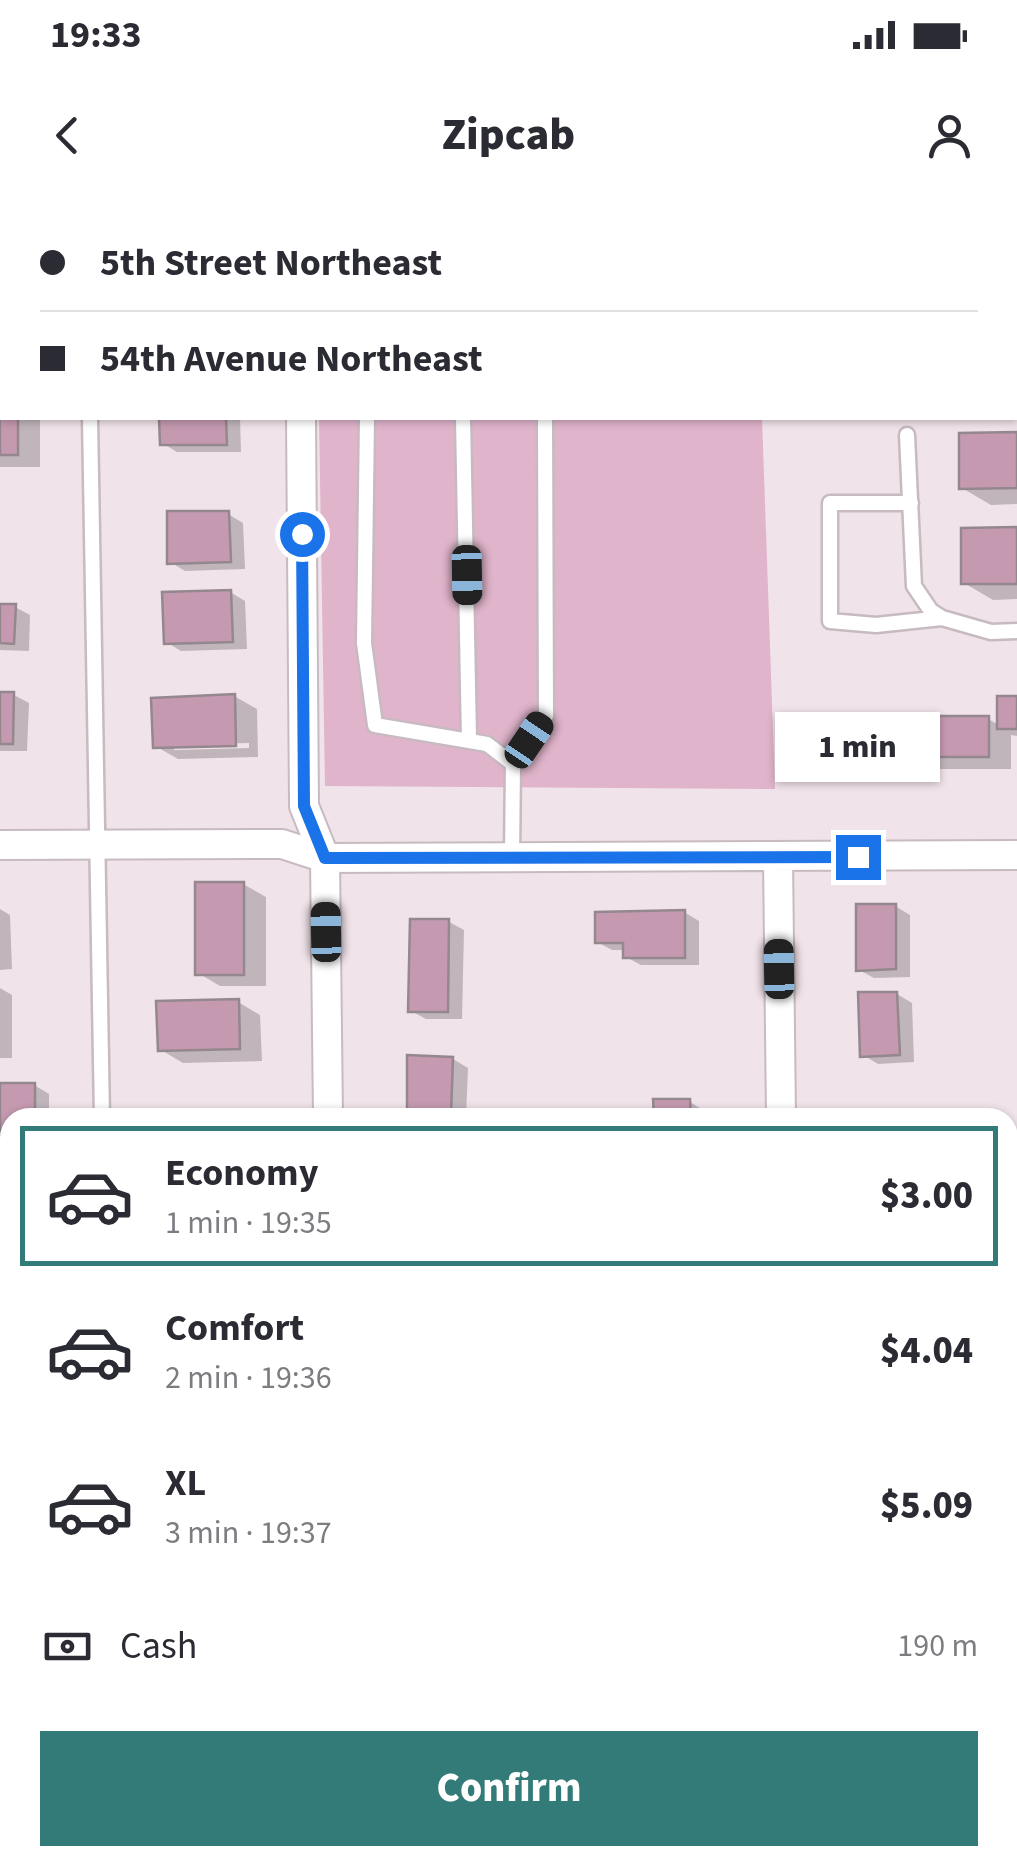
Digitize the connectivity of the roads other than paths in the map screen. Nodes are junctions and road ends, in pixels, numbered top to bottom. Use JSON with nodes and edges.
{"nodes":[{"id":1,"x":90,"y":420,"type":"edge"},
{"id":2,"x":301,"y":420,"type":"edge"},
{"id":3,"x":367,"y":420,"type":"edge"},
{"id":4,"x":463,"y":420,"type":"edge"},
{"id":5,"x":544,"y":420,"type":"edge"},
{"id":6,"x":907,"y":435,"type":"dead end"},
{"id":7,"x":911,"y":503,"type":"junction"},
{"id":8,"x":942,"y":618,"type":"junction"},
{"id":9,"x":1017,"y":632,"type":"edge"},
{"id":10,"x":468,"y":740,"type":"junction"},
{"id":11,"x":513,"y":764,"type":"junction"},
{"id":12,"x":97,"y":843,"type":"junction"},
{"id":13,"x":0,"y":846,"type":"edge"},
{"id":14,"x":1017,"y":854,"type":"edge"},
{"id":15,"x":325,"y":858,"type":"junction"},
{"id":16,"x":512,"y":858,"type":"junction"},
{"id":17,"x":778,"y":858,"type":"junction"},
{"id":18,"x":102,"y":1108,"type":"edge"},
{"id":19,"x":328,"y":1108,"type":"edge"},
{"id":20,"x":781,"y":1108,"type":"edge"}],
"edges":[{"from":1,"to":12,"type":"lane"},
{"from":2,"to":15,"type":"street"},
{"from":3,"to":10,"type":"lane"},
{"from":4,"to":10,"type":"lane"},
{"from":5,"to":11,"type":"lane"},
{"from":6,"to":7,"type":"lane"},
{"from":7,"to":8,"type":"lane"},
{"from":7,"to":8,"type":"lane"},
{"from":8,"to":9,"type":"lane"},
{"from":10,"to":11,"type":"lane"},
{"from":11,"to":16,"type":"lane"},
{"from":12,"to":13,"type":"street"},
{"from":12,"to":15,"type":"street"},
{"from":12,"to":18,"type":"lane"},
{"from":14,"to":17,"type":"street"},
{"from":15,"to":16,"type":"street"},
{"from":15,"to":19,"type":"street"},
{"from":16,"to":17,"type":"street"},
{"from":17,"to":20,"type":"street"}]}
